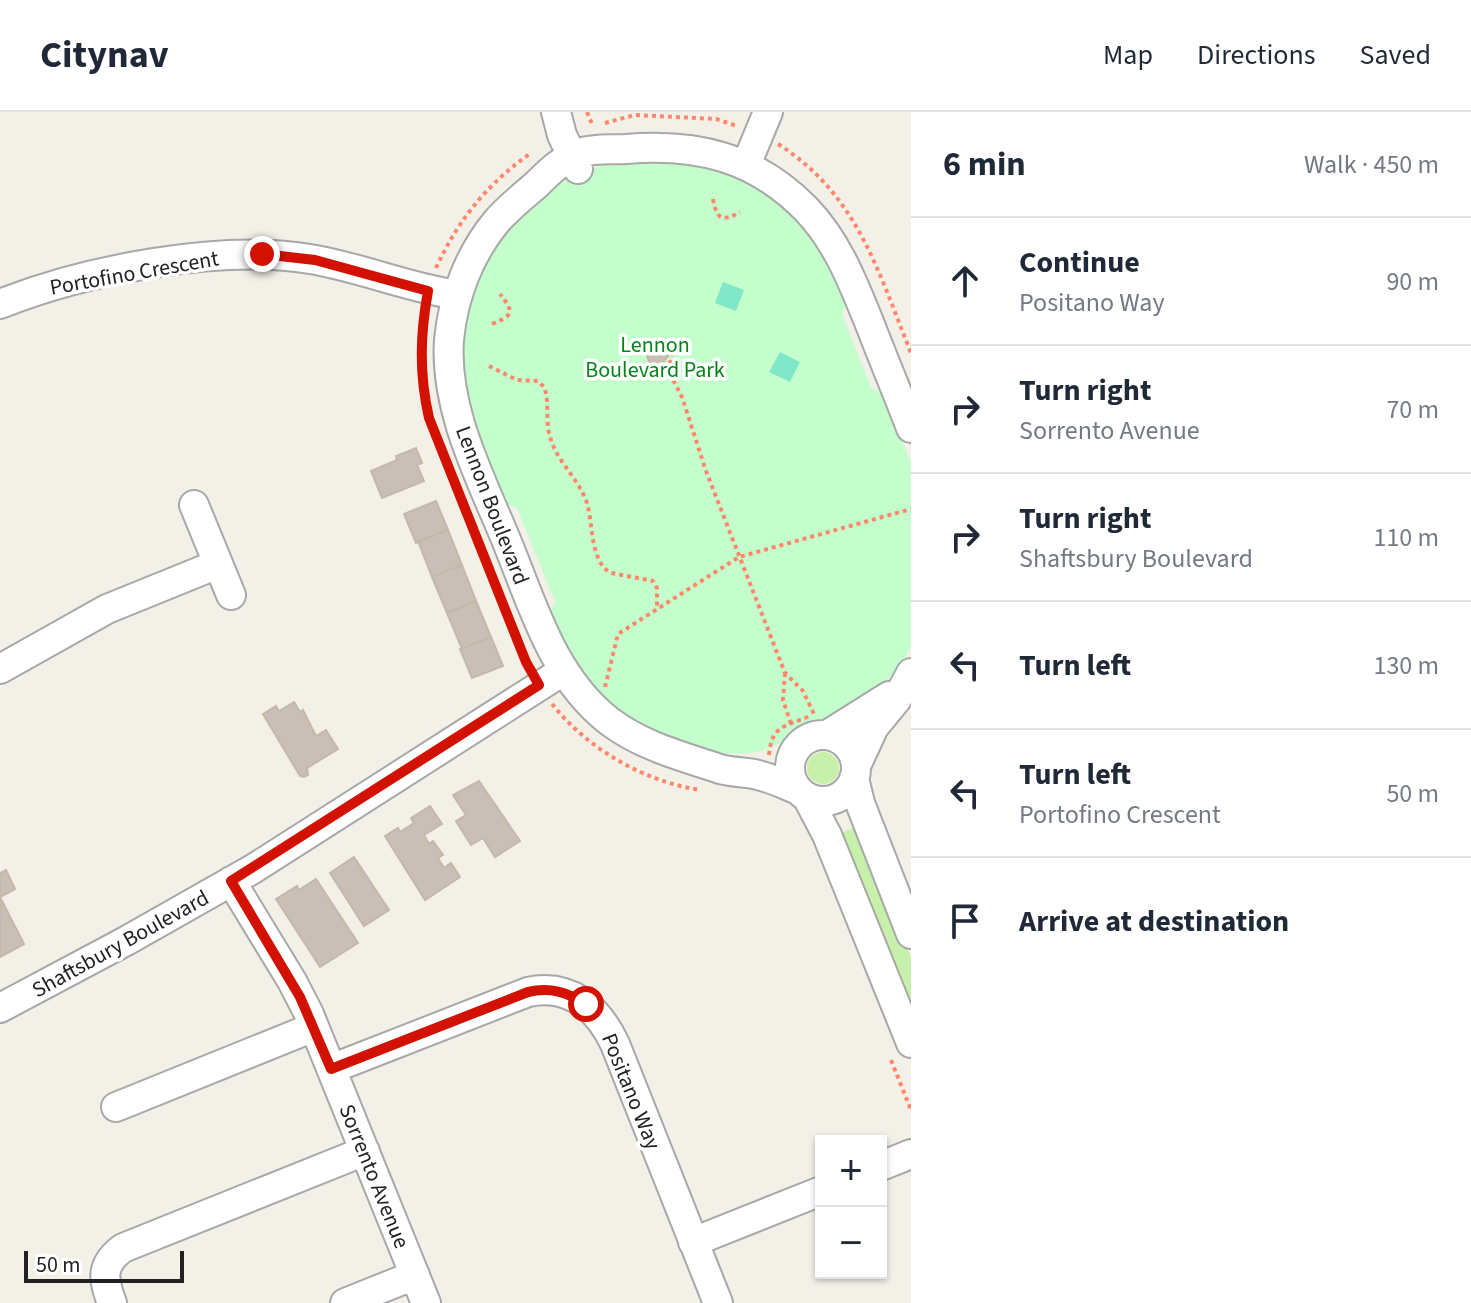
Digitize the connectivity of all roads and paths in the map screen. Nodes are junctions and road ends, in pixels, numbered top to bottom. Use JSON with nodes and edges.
{"nodes":[{"id":1,"x":764,"y":122,"type":"edge"},
{"id":2,"x":577,"y":137,"type":"edge"},
{"id":3,"x":746,"y":165,"type":"junction"},
{"id":4,"x":713,"y":199,"type":"dead end"},
{"id":5,"x":740,"y":212,"type":"dead end"},
{"id":6,"x":428,"y":291,"type":"junction"},
{"id":7,"x":500,"y":294,"type":"dead end"},
{"id":8,"x":458,"y":295,"type":"junction"},
{"id":9,"x":2,"y":296,"type":"edge"},
{"id":10,"x":492,"y":324,"type":"dead end"},
{"id":11,"x":662,"y":340,"type":"dead end"},
{"id":12,"x":911,"y":353,"type":"edge"},
{"id":13,"x":489,"y":366,"type":"dead end"},
{"id":14,"x":911,"y":428,"type":"edge"},
{"id":15,"x":446,"y":465,"type":"dead end"},
{"id":16,"x":194,"y":505,"type":"dead end"},
{"id":17,"x":464,"y":509,"type":"dead end"},
{"id":18,"x":911,"y":509,"type":"edge"},
{"id":19,"x":739,"y":557,"type":"junction"},
{"id":20,"x":218,"y":564,"type":"junction"},
{"id":21,"x":231,"y":595,"type":"dead end"},
{"id":22,"x":657,"y":609,"type":"junction"},
{"id":23,"x":0,"y":669,"type":"edge"},
{"id":24,"x":563,"y":671,"type":"junction"},
{"id":25,"x":785,"y":673,"type":"junction"},
{"id":26,"x":910,"y":675,"type":"edge"},
{"id":27,"x":539,"y":685,"type":"junction"},
{"id":28,"x":599,"y":713,"type":"junction"},
{"id":29,"x":821,"y":725,"type":"junction"},
{"id":30,"x":795,"y":734,"type":"junction"},
{"id":31,"x":705,"y":762,"type":"junction"},
{"id":32,"x":855,"y":772,"type":"junction"},
{"id":33,"x":707,"y":791,"type":"dead end"},
{"id":34,"x":802,"y":794,"type":"junction"},
{"id":35,"x":231,"y":881,"type":"junction"},
{"id":36,"x":911,"y":934,"type":"edge"},
{"id":37,"x":0,"y":1008,"type":"edge"},
{"id":38,"x":314,"y":1027,"type":"junction"},
{"id":39,"x":905,"y":1042,"type":"edge"},
{"id":40,"x":331,"y":1069,"type":"junction"},
{"id":41,"x":116,"y":1107,"type":"dead end"},
{"id":42,"x":911,"y":1110,"type":"edge"},
{"id":43,"x":365,"y":1151,"type":"junction"},
{"id":44,"x":911,"y":1154,"type":"edge"},
{"id":45,"x":887,"y":1164,"type":"edge"},
{"id":46,"x":815,"y":1193,"type":"edge"},
{"id":47,"x":693,"y":1242,"type":"junction"},
{"id":48,"x":415,"y":1275,"type":"junction"},
{"id":49,"x":112,"y":1303,"type":"edge"},
{"id":50,"x":345,"y":1303,"type":"edge"},
{"id":51,"x":426,"y":1303,"type":"edge"},
{"id":52,"x":718,"y":1303,"type":"edge"}],
"edges":[{"from":1,"to":2,"type":"path"},
{"from":1,"to":3,"type":"street"},
{"from":1,"to":12,"type":"path"},
{"from":2,"to":3,"type":"street","name":"Lennon Boulevard"},
{"from":2,"to":6,"type":"path"},
{"from":2,"to":8,"type":"street","name":"Lennon Boulevard"},
{"from":3,"to":14,"type":"street","name":"Lennon Boulevard"},
{"from":4,"to":5,"type":"path"},
{"from":6,"to":8,"type":"street","name":"Portofino Crescent"},
{"from":6,"to":9,"type":"street","name":"Portofino Crescent"},
{"from":6,"to":15,"type":"path"},
{"from":7,"to":10,"type":"path"},
{"from":8,"to":24,"type":"street","name":"Lennon Boulevard"},
{"from":11,"to":19,"type":"path"},
{"from":13,"to":22,"type":"path"},
{"from":16,"to":20,"type":"street"},
{"from":17,"to":27,"type":"path"},
{"from":18,"to":19,"type":"path"},
{"from":19,"to":22,"type":"path"},
{"from":19,"to":25,"type":"path"},
{"from":20,"to":21,"type":"street"},
{"from":20,"to":23,"type":"street"},
{"from":22,"to":28,"type":"path"},
{"from":24,"to":27,"type":"street","name":"Shaftsbury Boulevard"},
{"from":24,"to":28,"type":"street","name":"Lennon Boulevard"},
{"from":25,"to":29,"type":"path"},
{"from":25,"to":30,"type":"path"},
{"from":26,"to":29,"type":"street"},
{"from":26,"to":32,"type":"street"},
{"from":27,"to":33,"type":"path"},
{"from":27,"to":35,"type":"street","name":"Shaftsbury Boulevard"},
{"from":28,"to":31,"type":"street","name":"Lennon Boulevard"},
{"from":29,"to":30,"type":"street"},
{"from":29,"to":32,"type":"street"},
{"from":30,"to":31,"type":"street","name":"Lennon Boulevard"},
{"from":30,"to":34,"type":"street"},
{"from":31,"to":34,"type":"street","name":"Lennon Boulevard"},
{"from":32,"to":34,"type":"street"},
{"from":32,"to":36,"type":"street"},
{"from":34,"to":39,"type":"street"},
{"from":35,"to":37,"type":"street","name":"Shaftsbury Boulevard"},
{"from":35,"to":38,"type":"street","name":"Sorrento Avenue"},
{"from":38,"to":40,"type":"street","name":"Sorrento Avenue"},
{"from":38,"to":41,"type":"street"},
{"from":39,"to":42,"type":"path"},
{"from":40,"to":43,"type":"street","name":"Sorrento Avenue"},
{"from":40,"to":47,"type":"street","name":"Positano Way"},
{"from":43,"to":48,"type":"street","name":"Sorrento Avenue"},
{"from":43,"to":49,"type":"street"},
{"from":44,"to":45,"type":"street"},
{"from":46,"to":47,"type":"street"},
{"from":47,"to":52,"type":"street","name":"Positano Way"},
{"from":48,"to":50,"type":"street"},
{"from":48,"to":51,"type":"street","name":"Sorrento Avenue"}]}
